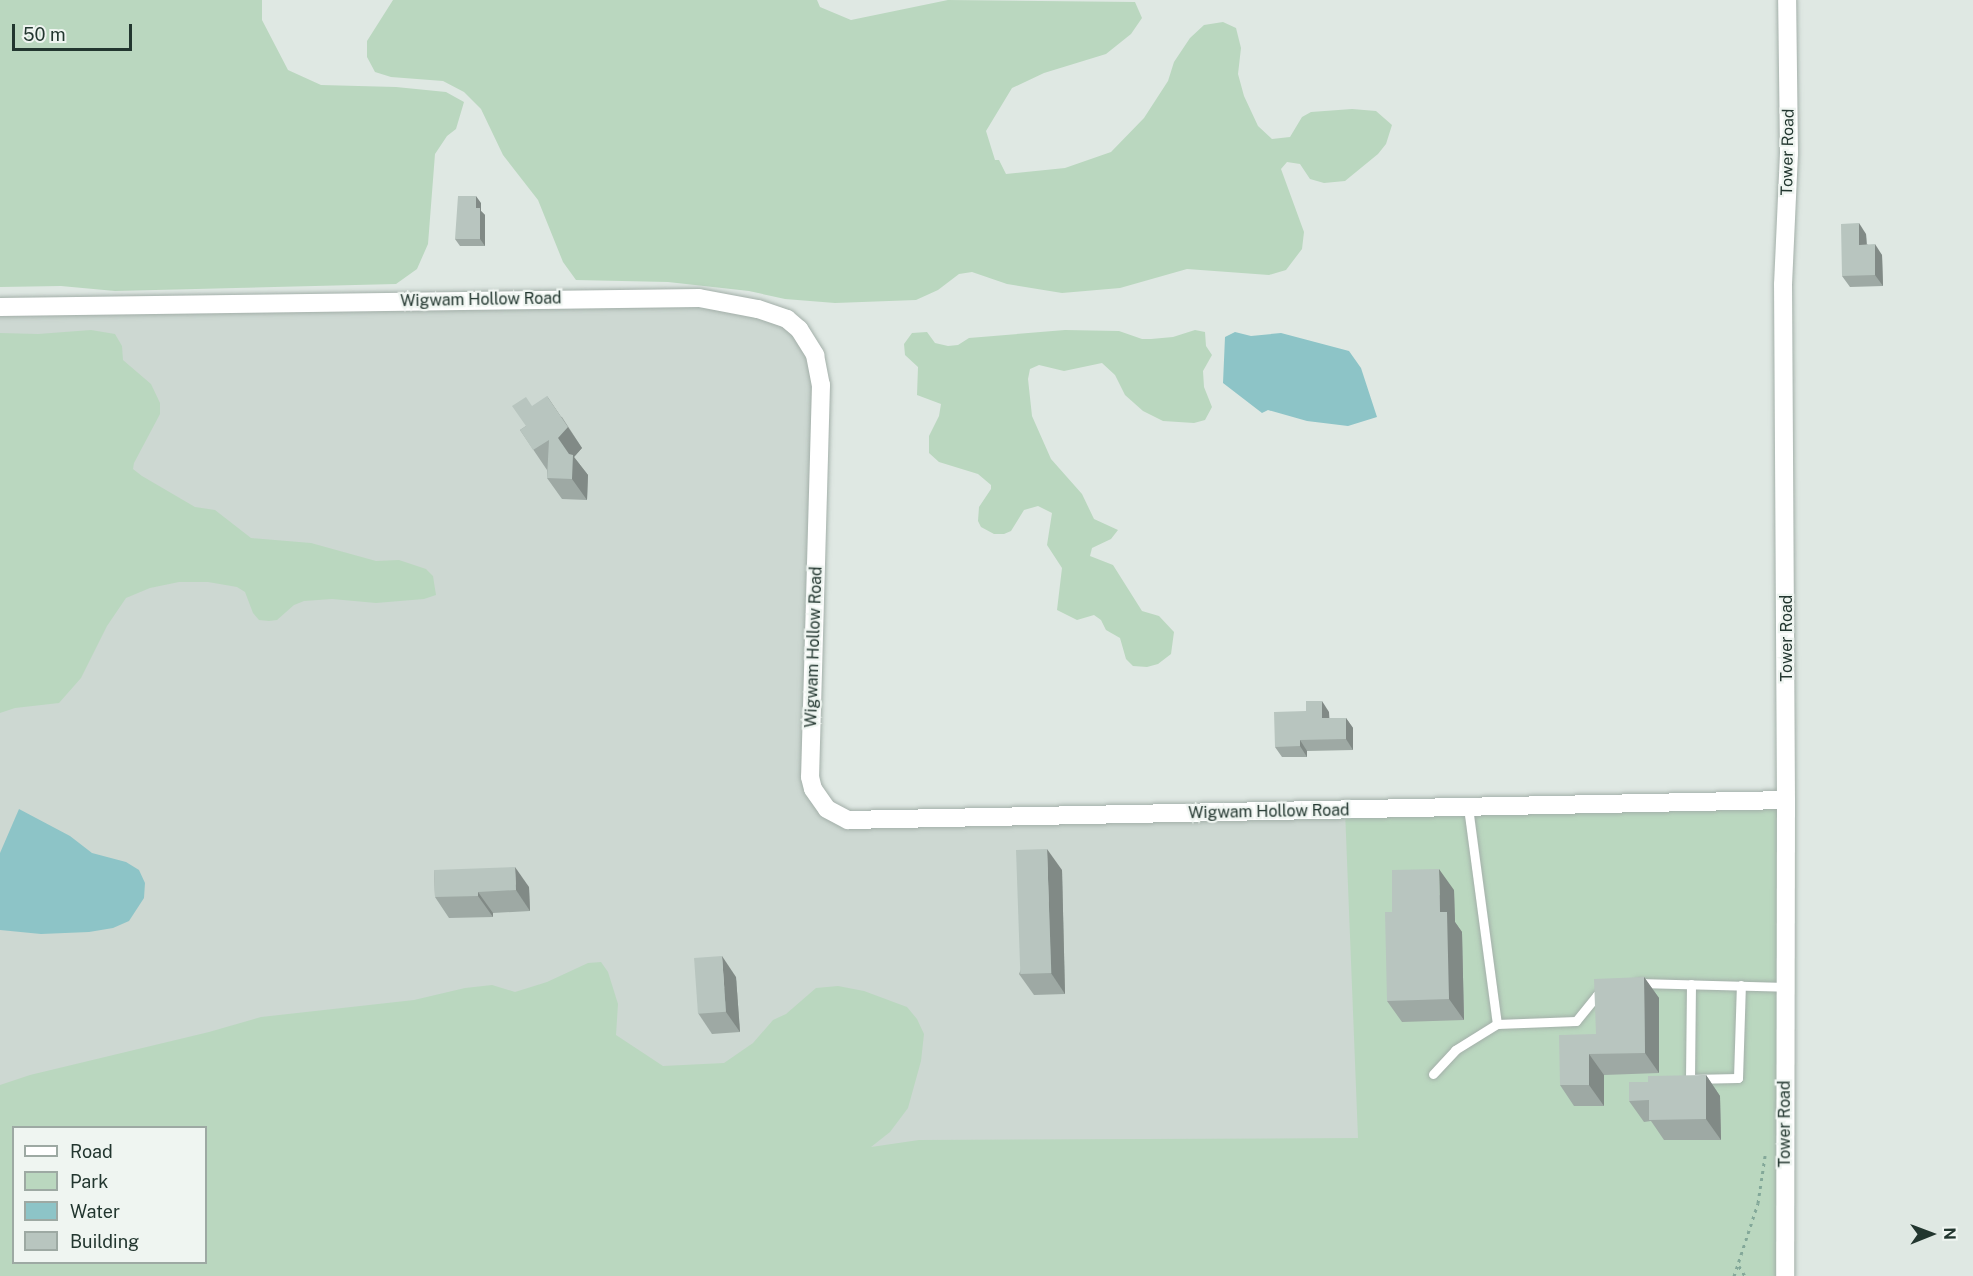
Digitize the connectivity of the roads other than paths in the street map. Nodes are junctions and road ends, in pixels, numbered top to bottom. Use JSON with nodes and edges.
{"nodes":[{"id":1,"x":1787,"y":0,"type":"edge"},
{"id":2,"x":0,"y":307,"type":"edge"},
{"id":3,"x":1786,"y":800,"type":"junction"},
{"id":4,"x":1468,"y":807,"type":"junction"},
{"id":5,"x":1630,"y":984,"type":"edge"},
{"id":6,"x":1690,"y":984,"type":"junction"},
{"id":7,"x":1741,"y":985,"type":"junction"},
{"id":8,"x":1786,"y":987,"type":"junction"},
{"id":9,"x":1612,"y":988,"type":"edge"},
{"id":10,"x":1497,"y":1024,"type":"junction"},
{"id":11,"x":1434,"y":1074,"type":"dead end"},
{"id":12,"x":1785,"y":1276,"type":"edge"}],
"edges":[{"from":1,"to":3,"type":"street","name":"Tower Road"},
{"from":2,"to":4,"type":"street","name":"Wigwam Hollow Road"},
{"from":3,"to":4,"type":"street","name":"Wigwam Hollow Road"},
{"from":3,"to":8,"type":"street","name":"Tower Road"},
{"from":4,"to":10,"type":"lane"},
{"from":5,"to":6,"type":"lane"},
{"from":6,"to":7,"type":"lane"},
{"from":6,"to":7,"type":"lane"},
{"from":7,"to":8,"type":"lane"},
{"from":8,"to":12,"type":"street","name":"Tower Road"},
{"from":9,"to":10,"type":"lane"},
{"from":10,"to":11,"type":"lane"}]}
